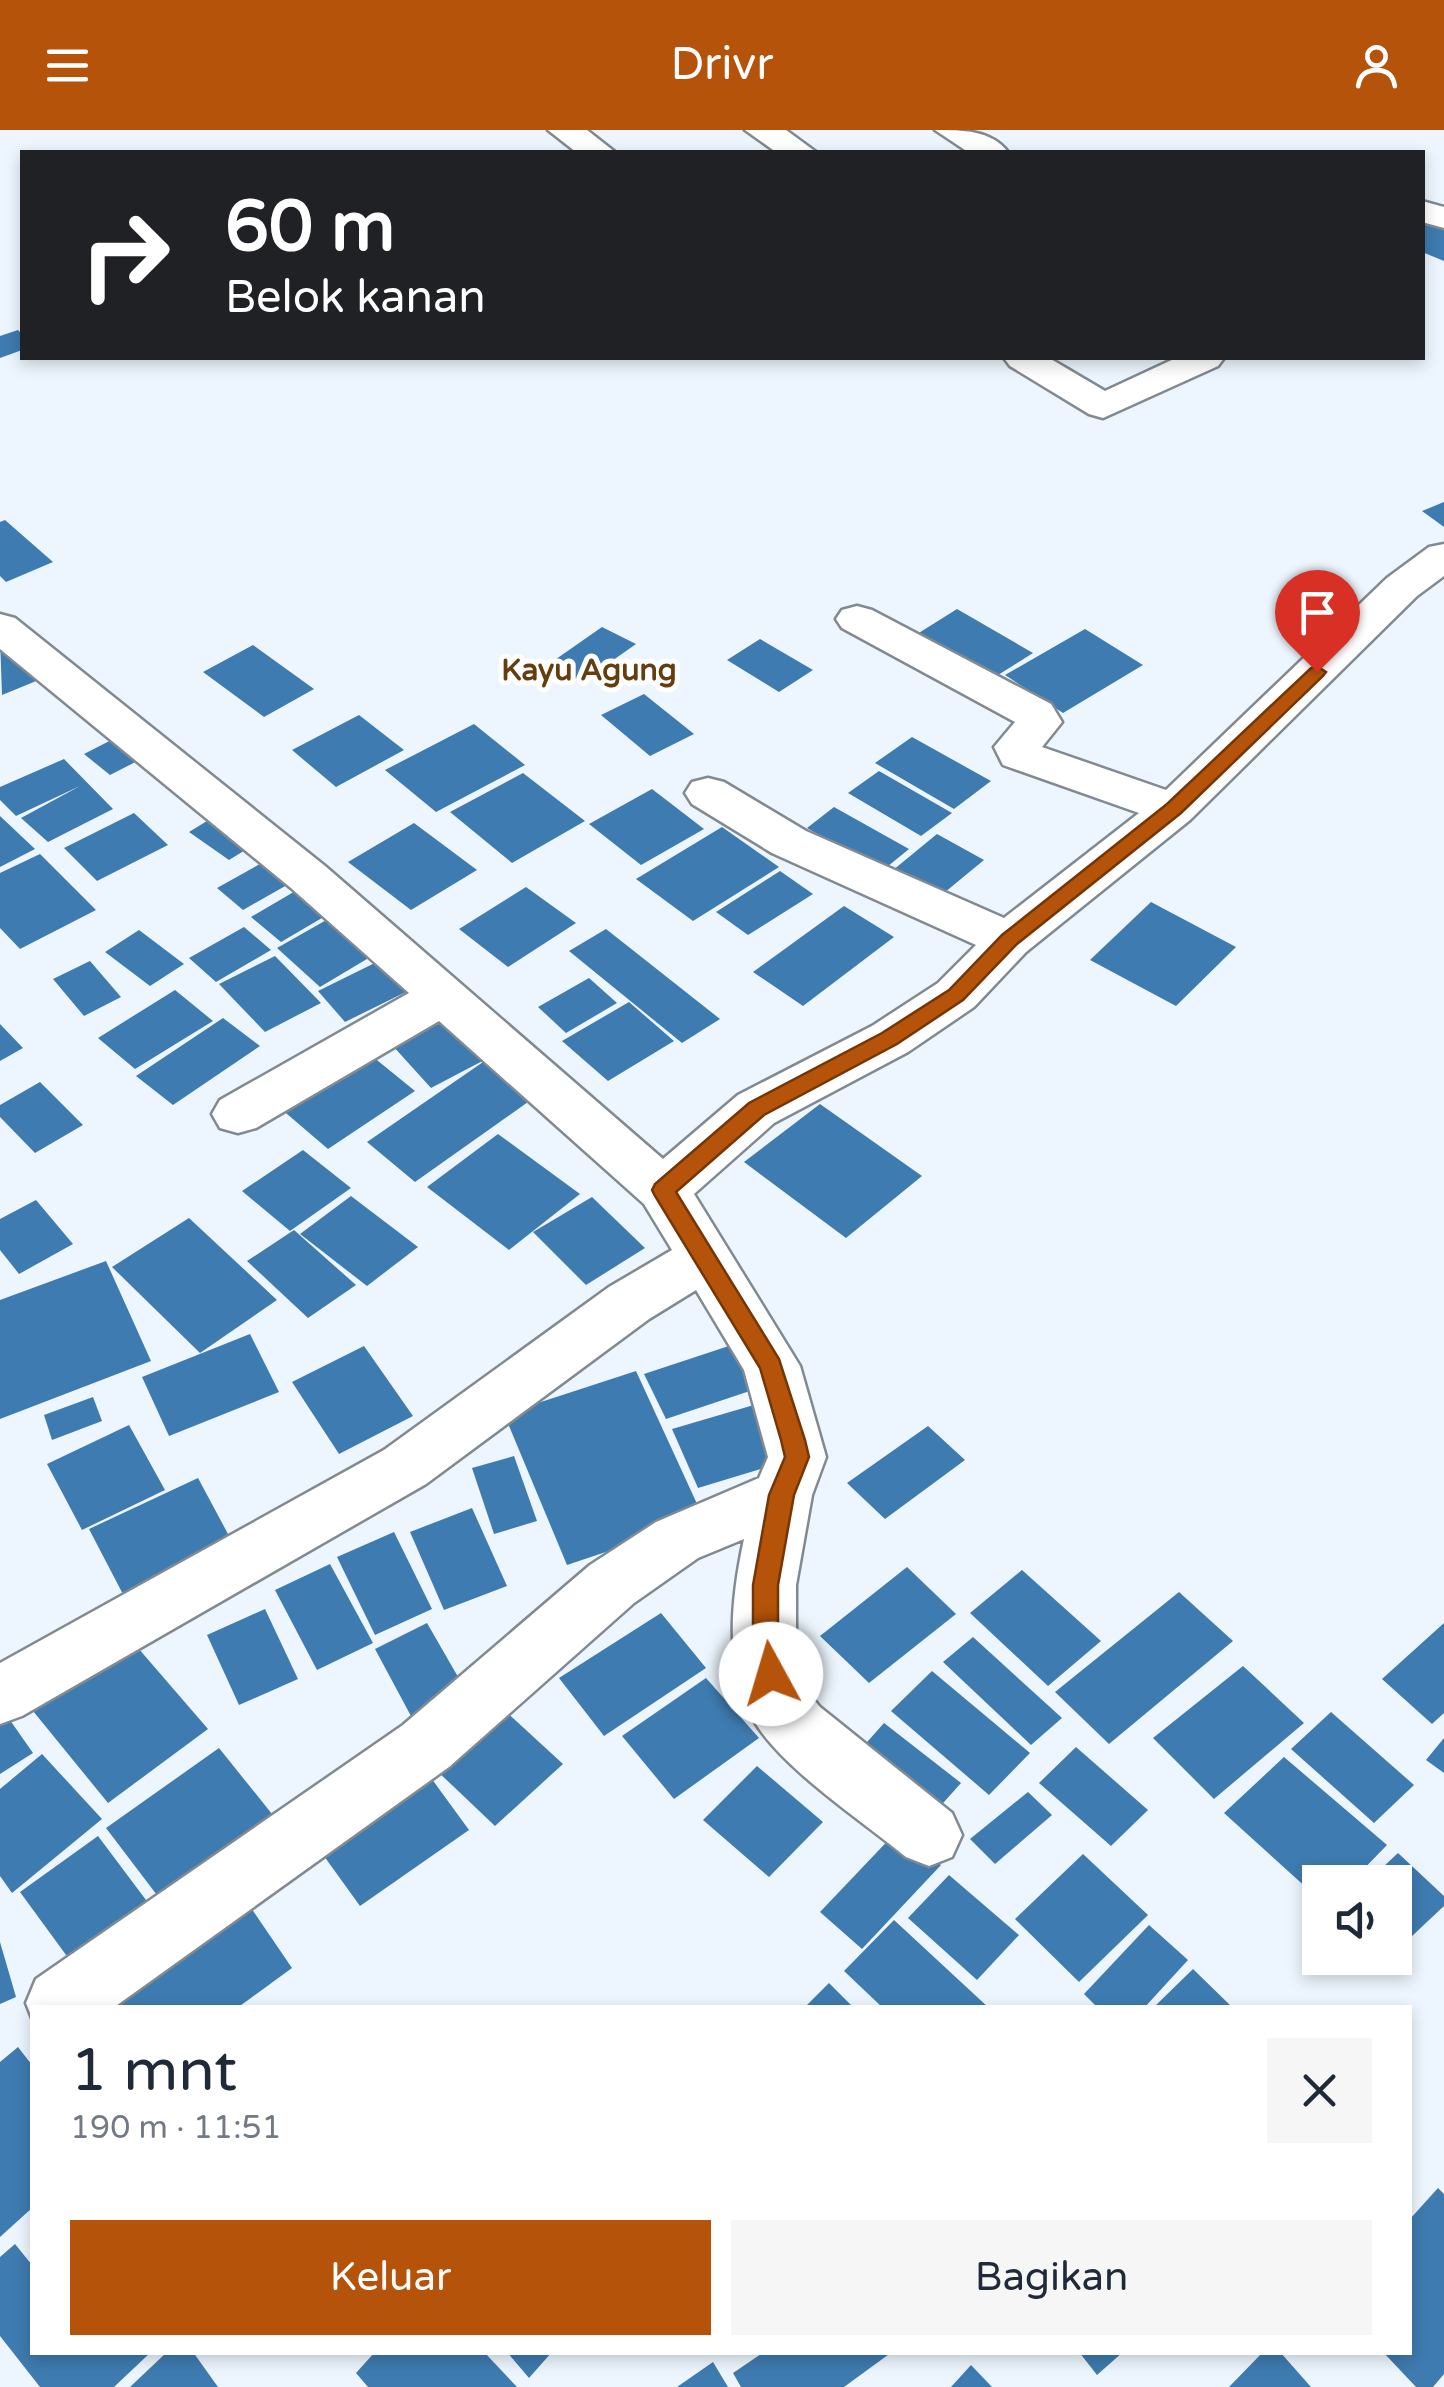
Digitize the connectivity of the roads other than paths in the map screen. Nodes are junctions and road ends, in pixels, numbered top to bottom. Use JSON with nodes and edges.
{"nodes":[{"id":1,"x":565,"y":130,"type":"edge"},
{"id":2,"x":762,"y":130,"type":"edge"},
{"id":3,"x":952,"y":130,"type":"edge"},
{"id":4,"x":595,"y":150,"type":"edge"},
{"id":5,"x":796,"y":150,"type":"edge"},
{"id":6,"x":987,"y":150,"type":"edge"},
{"id":7,"x":1026,"y":360,"type":"edge"},
{"id":8,"x":1201,"y":360,"type":"edge"},
{"id":9,"x":1444,"y":556,"type":"edge"},
{"id":10,"x":857,"y":619,"type":"dead end"},
{"id":11,"x":0,"y":627,"type":"edge"},
{"id":12,"x":708,"y":793,"type":"dead end"},
{"id":13,"x":1174,"y":809,"type":"junction"},
{"id":14,"x":1010,"y":940,"type":"junction"},
{"id":15,"x":442,"y":997,"type":"junction"},
{"id":16,"x":238,"y":1114,"type":"dead end"},
{"id":17,"x":663,"y":1190,"type":"junction"},
{"id":18,"x":705,"y":1257,"type":"junction"},
{"id":19,"x":782,"y":1495,"type":"junction"},
{"id":20,"x":0,"y":1696,"type":"edge"},
{"id":21,"x":929,"y":1836,"type":"dead end"},
{"id":22,"x":60,"y":2003,"type":"dead end"}],
"edges":[{"from":1,"to":4,"type":"street"},
{"from":2,"to":5,"type":"street"},
{"from":3,"to":6,"type":"street"},
{"from":7,"to":8,"type":"street"},
{"from":9,"to":13,"type":"street"},
{"from":10,"to":13,"type":"street"},
{"from":11,"to":15,"type":"street"},
{"from":12,"to":14,"type":"street"},
{"from":13,"to":14,"type":"street"},
{"from":14,"to":17,"type":"street"},
{"from":15,"to":16,"type":"street"},
{"from":15,"to":17,"type":"street"},
{"from":17,"to":18,"type":"street"},
{"from":18,"to":19,"type":"street"},
{"from":18,"to":20,"type":"street"},
{"from":19,"to":21,"type":"street"},
{"from":19,"to":22,"type":"street"}]}
